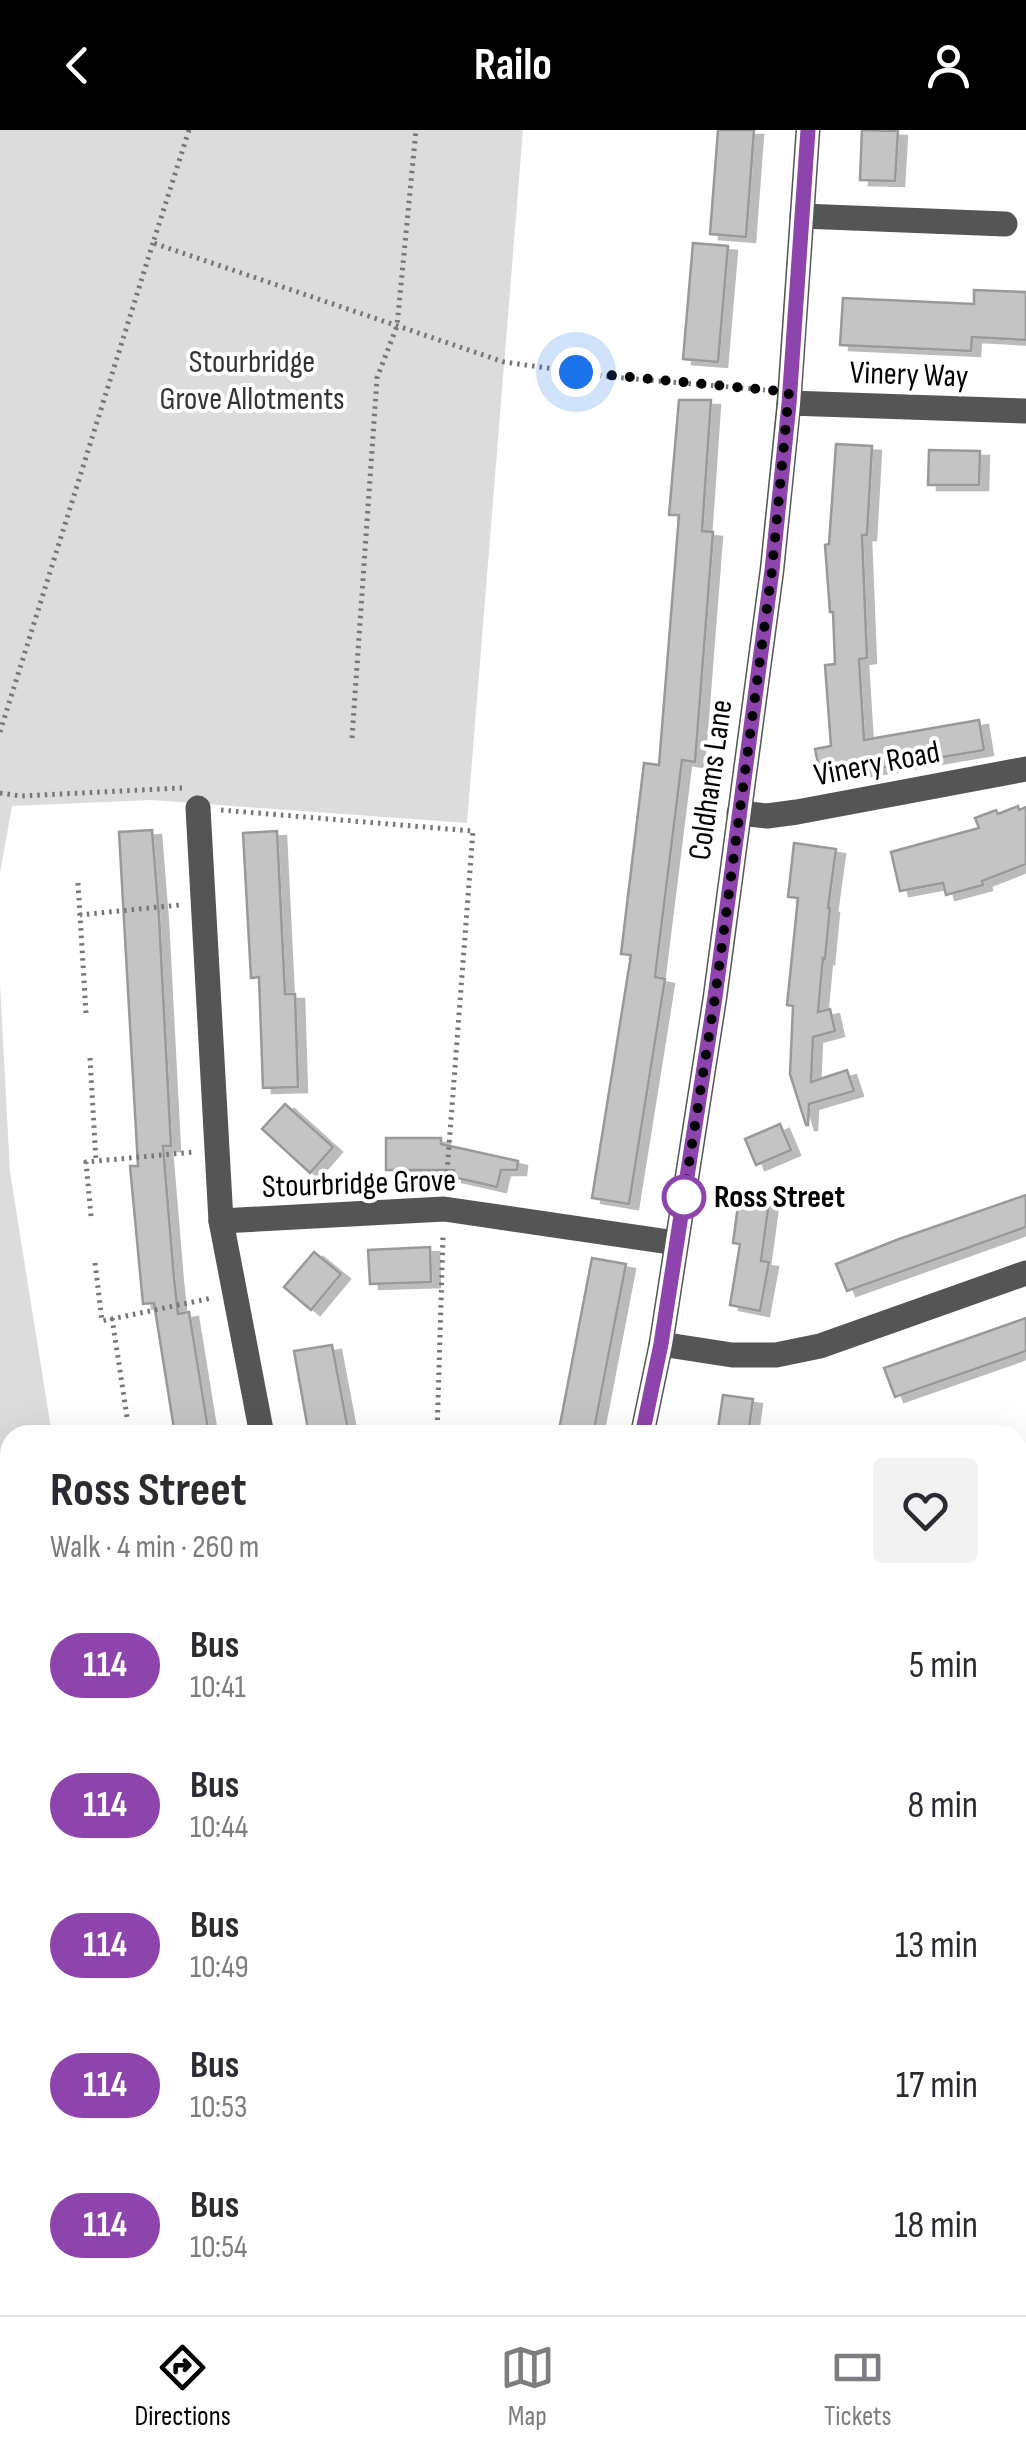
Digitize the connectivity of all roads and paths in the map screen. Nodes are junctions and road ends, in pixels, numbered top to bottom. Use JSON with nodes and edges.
{"nodes":[{"id":1,"x":189,"y":130,"type":"edge"},
{"id":2,"x":416,"y":130,"type":"edge"},
{"id":3,"x":808,"y":130,"type":"edge"},
{"id":4,"x":802,"y":216,"type":"junction"},
{"id":5,"x":1005,"y":224,"type":"dead end"},
{"id":6,"x":153,"y":243,"type":"junction"},
{"id":7,"x":397,"y":326,"type":"junction"},
{"id":8,"x":789,"y":398,"type":"junction"},
{"id":9,"x":1026,"y":411,"type":"edge"},
{"id":10,"x":0,"y":732,"type":"edge"},
{"id":11,"x":352,"y":738,"type":"dead end"},
{"id":12,"x":1026,"y":769,"type":"edge"},
{"id":13,"x":0,"y":793,"type":"edge"},
{"id":14,"x":198,"y":798,"type":"junction"},
{"id":15,"x":739,"y":813,"type":"junction"},
{"id":16,"x":78,"y":883,"type":"dead end"},
{"id":17,"x":203,"y":902,"type":"junction"},
{"id":18,"x":80,"y":916,"type":"junction"},
{"id":19,"x":86,"y":1013,"type":"dead end"},
{"id":20,"x":90,"y":1058,"type":"dead end"},
{"id":21,"x":217,"y":1150,"type":"junction"},
{"id":22,"x":96,"y":1162,"type":"junction"},
{"id":23,"x":444,"y":1209,"type":"junction"},
{"id":24,"x":91,"y":1216,"type":"dead end"},
{"id":25,"x":221,"y":1221,"type":"junction"},
{"id":26,"x":676,"y":1243,"type":"junction"},
{"id":27,"x":95,"y":1263,"type":"dead end"},
{"id":28,"x":1026,"y":1273,"type":"edge"},
{"id":29,"x":235,"y":1293,"type":"junction"},
{"id":30,"x":112,"y":1318,"type":"junction"},
{"id":31,"x":661,"y":1344,"type":"junction"},
{"id":32,"x":127,"y":1417,"type":"dead end"},
{"id":33,"x":260,"y":1425,"type":"edge"},
{"id":34,"x":437,"y":1425,"type":"edge"},
{"id":35,"x":644,"y":1425,"type":"edge"}],
"edges":[{"from":1,"to":6,"type":"path"},
{"from":2,"to":7,"type":"path"},
{"from":3,"to":4,"type":"street","name":"Coldhams Lane"},
{"from":4,"to":5,"type":"street"},
{"from":4,"to":8,"type":"street","name":"Coldhams Lane"},
{"from":6,"to":7,"type":"path"},
{"from":6,"to":10,"type":"path"},
{"from":7,"to":8,"type":"path"},
{"from":7,"to":11,"type":"path"},
{"from":8,"to":9,"type":"street","name":"Vinery Way"},
{"from":8,"to":15,"type":"street","name":"Coldhams Lane"},
{"from":12,"to":15,"type":"street","name":"Vinery Road"},
{"from":13,"to":14,"type":"path"},
{"from":14,"to":17,"type":"street","name":"Stourbridge Grove"},
{"from":14,"to":23,"type":"path"},
{"from":15,"to":26,"type":"street","name":"Coldhams Lane"},
{"from":16,"to":18,"type":"path"},
{"from":17,"to":18,"type":"path"},
{"from":17,"to":21,"type":"street","name":"Stourbridge Grove"},
{"from":18,"to":19,"type":"path"},
{"from":20,"to":22,"type":"path"},
{"from":21,"to":22,"type":"path"},
{"from":21,"to":25,"type":"street","name":"Stourbridge Grove"},
{"from":22,"to":24,"type":"path"},
{"from":23,"to":25,"type":"street","name":"Stourbridge Grove"},
{"from":23,"to":26,"type":"street","name":"Stourbridge Grove"},
{"from":23,"to":34,"type":"path"},
{"from":25,"to":29,"type":"street","name":"Stourbridge Grove"},
{"from":26,"to":31,"type":"street","name":"Coldhams Lane"},
{"from":27,"to":30,"type":"path"},
{"from":28,"to":31,"type":"street"},
{"from":29,"to":30,"type":"path"},
{"from":29,"to":33,"type":"street","name":"Stourbridge Grove"},
{"from":30,"to":32,"type":"path"},
{"from":31,"to":35,"type":"street","name":"Coldhams Lane"}]}
